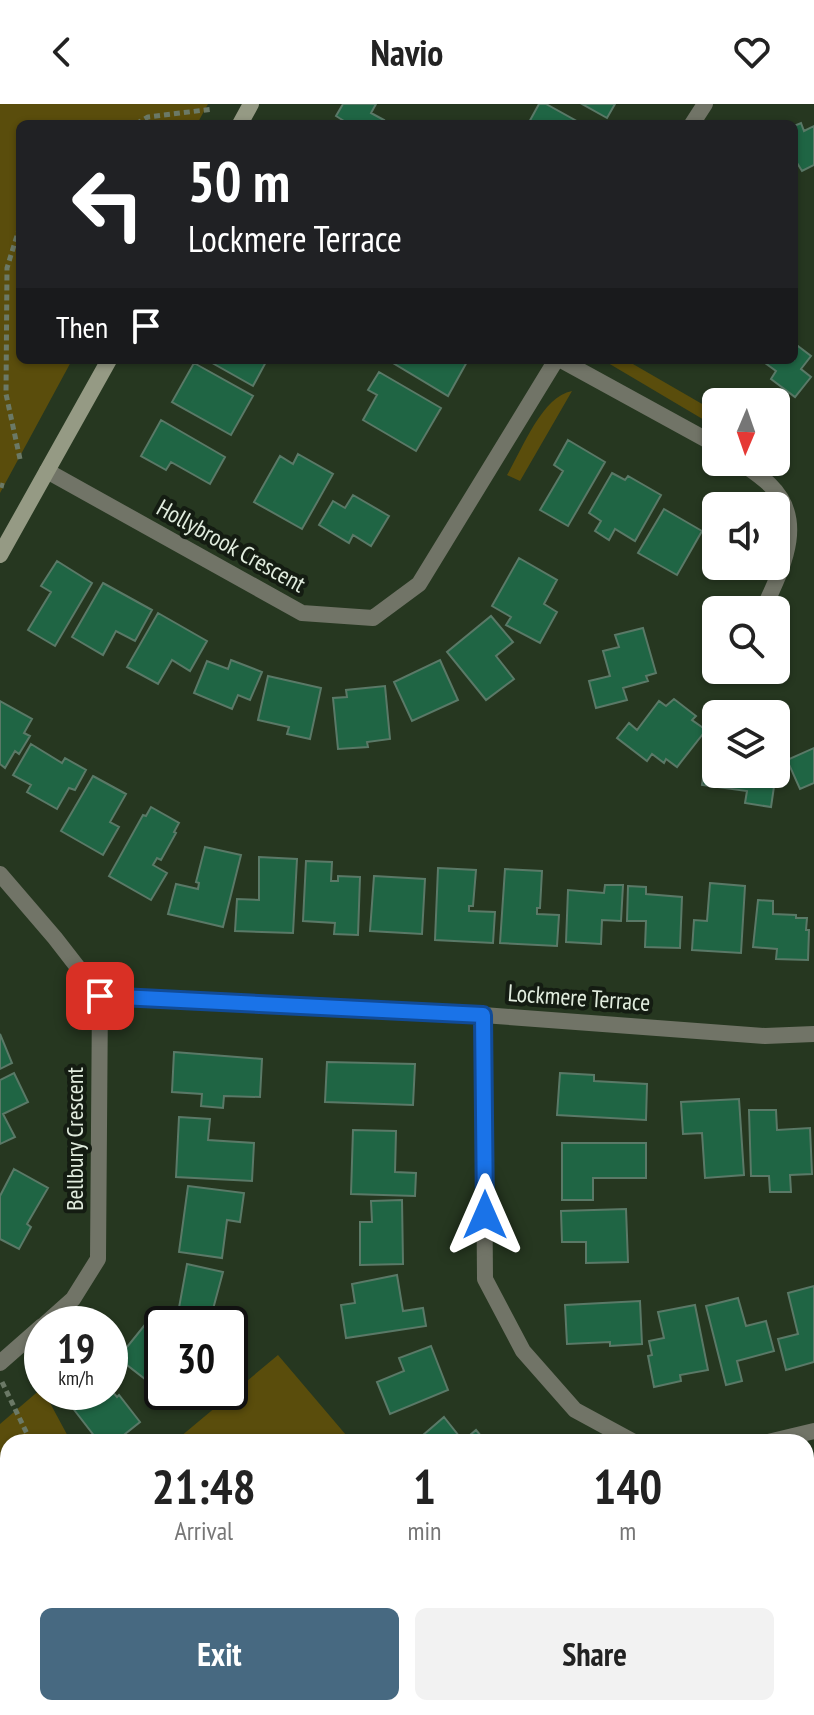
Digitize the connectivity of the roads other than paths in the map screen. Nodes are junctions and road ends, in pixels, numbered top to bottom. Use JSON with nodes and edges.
{"nodes":[{"id":1,"x":107,"y":364,"type":"edge"},
{"id":2,"x":556,"y":364,"type":"edge"},
{"id":3,"x":565,"y":364,"type":"edge"},
{"id":4,"x":702,"y":437,"type":"edge"},
{"id":5,"x":47,"y":471,"type":"junction"},
{"id":6,"x":759,"y":476,"type":"edge"},
{"id":7,"x":0,"y":555,"type":"edge"},
{"id":8,"x":769,"y":596,"type":"edge"},
{"id":9,"x":0,"y":874,"type":"edge"},
{"id":10,"x":100,"y":996,"type":"junction"},
{"id":11,"x":483,"y":1015,"type":"junction"},
{"id":12,"x":814,"y":1034,"type":"edge"},
{"id":13,"x":65,"y":1306,"type":"edge"},
{"id":14,"x":24,"y":1342,"type":"edge"},
{"id":15,"x":0,"y":1363,"type":"edge"},
{"id":16,"x":619,"y":1434,"type":"edge"}],
"edges":[{"from":1,"to":5,"type":"street"},
{"from":2,"to":5,"type":"street","name":"Hollybrook Crescent"},
{"from":3,"to":4,"type":"street"},
{"from":5,"to":7,"type":"street"},
{"from":6,"to":8,"type":"street"},
{"from":9,"to":10,"type":"street"},
{"from":10,"to":11,"type":"street","name":"Lockmere Terrace"},
{"from":10,"to":13,"type":"street","name":"Bellbury Crescent"},
{"from":11,"to":12,"type":"street","name":"Lockmere Terrace"},
{"from":11,"to":16,"type":"street"},
{"from":14,"to":15,"type":"street","name":"Bellbury Crescent"}]}
